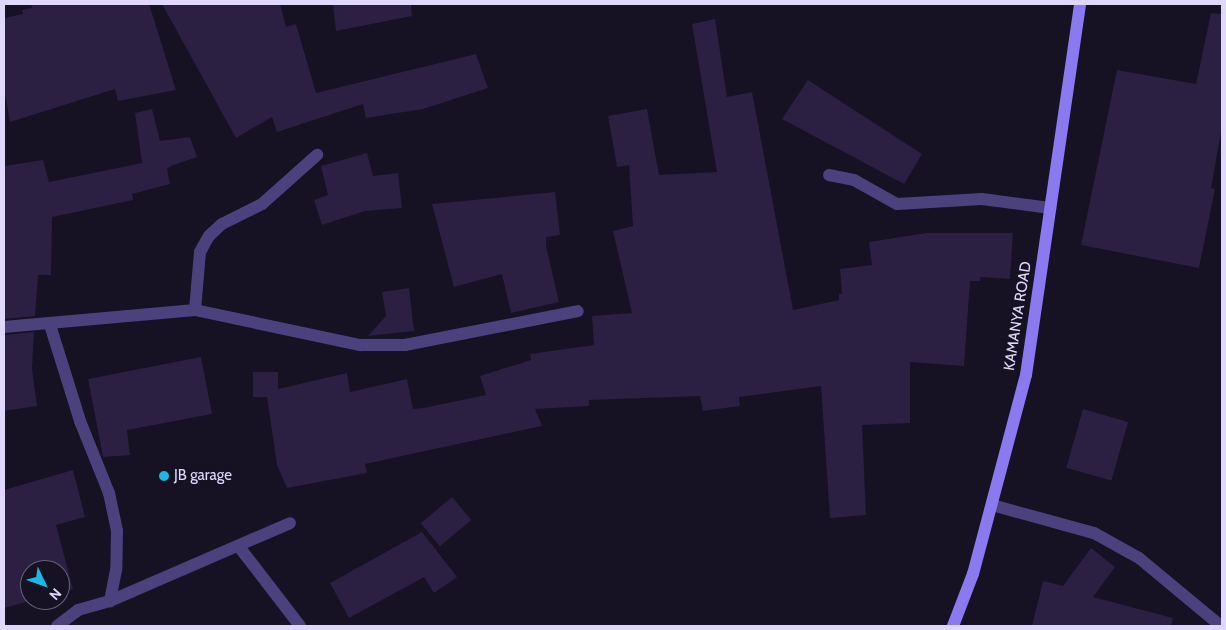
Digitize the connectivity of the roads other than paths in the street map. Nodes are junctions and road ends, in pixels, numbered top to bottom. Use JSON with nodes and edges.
{"nodes":[{"id":1,"x":1080,"y":4,"type":"edge"},
{"id":2,"x":317,"y":155,"type":"dead end"},
{"id":3,"x":829,"y":174,"type":"dead end"},
{"id":4,"x":1050,"y":208,"type":"junction"},
{"id":5,"x":195,"y":310,"type":"junction"},
{"id":6,"x":578,"y":311,"type":"dead end"},
{"id":7,"x":50,"y":325,"type":"junction"},
{"id":8,"x":4,"y":327,"type":"edge"},
{"id":9,"x":992,"y":505,"type":"junction"},
{"id":10,"x":290,"y":523,"type":"dead end"},
{"id":11,"x":240,"y":548,"type":"junction"},
{"id":12,"x":110,"y":601,"type":"junction"},
{"id":13,"x":57,"y":626,"type":"edge"},
{"id":14,"x":300,"y":626,"type":"edge"},
{"id":15,"x":953,"y":626,"type":"edge"},
{"id":16,"x":1221,"y":626,"type":"edge"}],
"edges":[{"from":1,"to":4,"type":"street","name":"KAMANYA ROAD"},
{"from":2,"to":5,"type":"street"},
{"from":3,"to":4,"type":"street"},
{"from":4,"to":9,"type":"street","name":"KAMANYA ROAD"},
{"from":5,"to":6,"type":"street"},
{"from":5,"to":7,"type":"street"},
{"from":7,"to":8,"type":"street"},
{"from":7,"to":12,"type":"street"},
{"from":9,"to":15,"type":"street","name":"KAMANYA ROAD"},
{"from":9,"to":16,"type":"street"},
{"from":10,"to":11,"type":"street"},
{"from":11,"to":12,"type":"street"},
{"from":11,"to":14,"type":"street"},
{"from":12,"to":13,"type":"street"}]}
